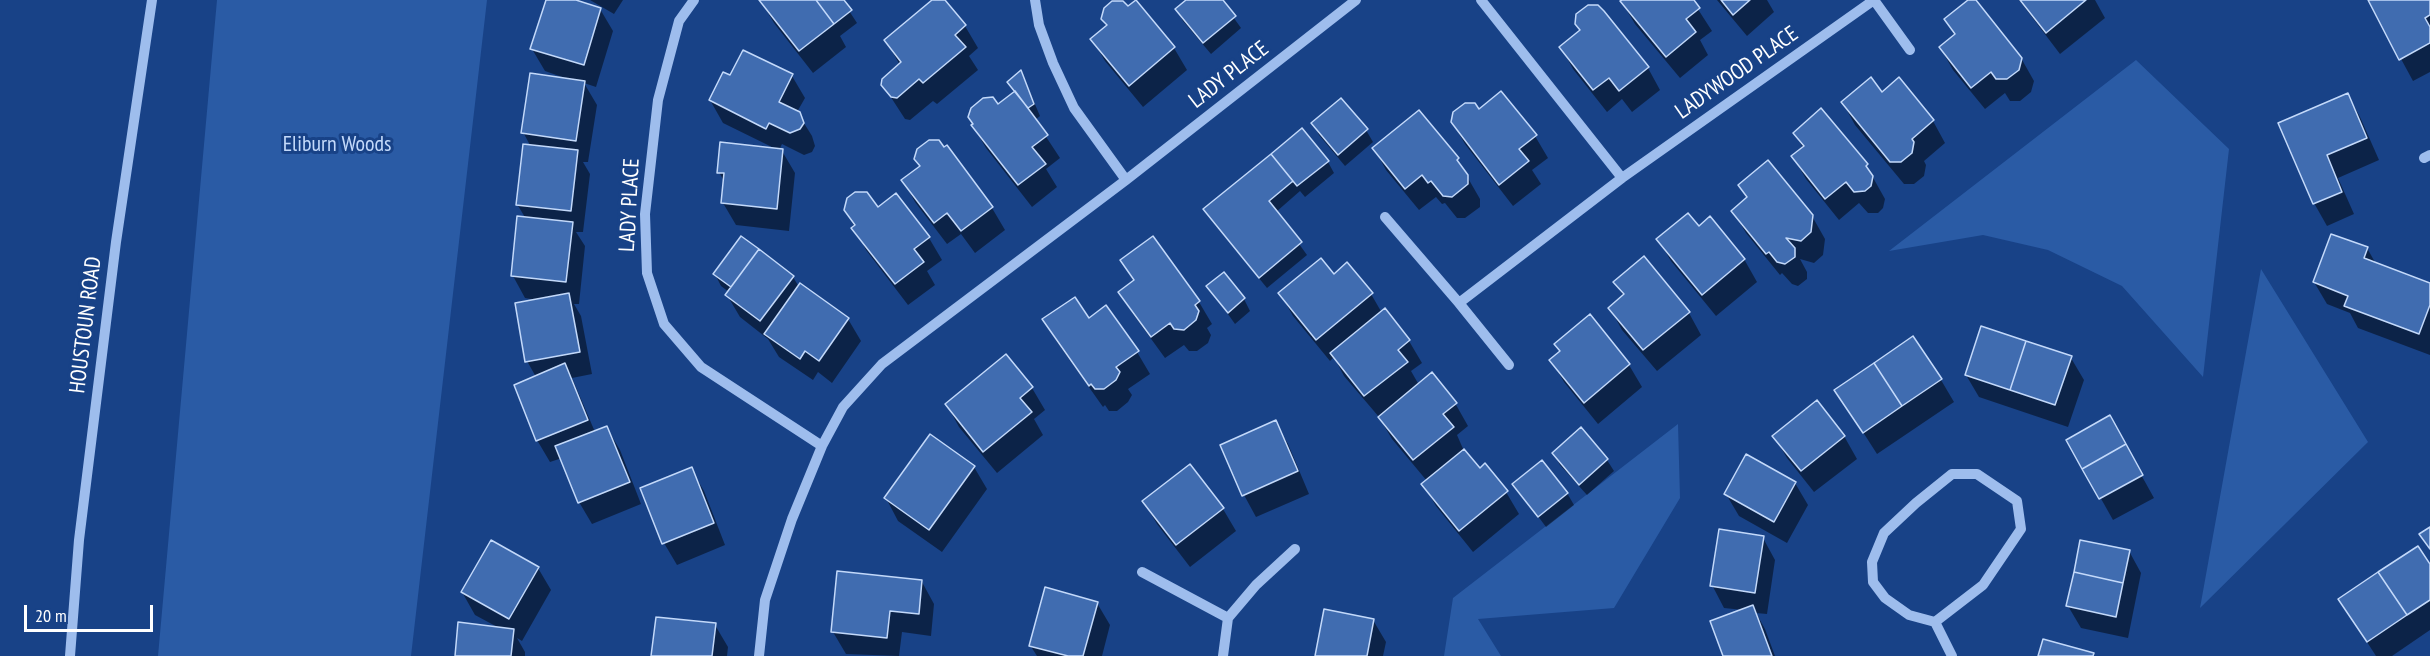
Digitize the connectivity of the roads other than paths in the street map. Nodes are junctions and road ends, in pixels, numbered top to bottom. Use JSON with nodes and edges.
{"nodes":[{"id":1,"x":152,"y":0,"type":"edge"},
{"id":2,"x":694,"y":0,"type":"edge"},
{"id":3,"x":1035,"y":0,"type":"edge"},
{"id":4,"x":1356,"y":0,"type":"edge"},
{"id":5,"x":1481,"y":0,"type":"edge"},
{"id":6,"x":1910,"y":50,"type":"dead end"},
{"id":7,"x":1622,"y":178,"type":"junction"},
{"id":8,"x":1126,"y":180,"type":"junction"},
{"id":9,"x":1385,"y":218,"type":"dead end"},
{"id":10,"x":1459,"y":303,"type":"junction"},
{"id":11,"x":1509,"y":365,"type":"dead end"},
{"id":12,"x":822,"y":446,"type":"junction"},
{"id":13,"x":1295,"y":549,"type":"dead end"},
{"id":14,"x":1142,"y":573,"type":"dead end"},
{"id":15,"x":1228,"y":618,"type":"junction"},
{"id":16,"x":1935,"y":622,"type":"junction"},
{"id":17,"x":70,"y":656,"type":"edge"},
{"id":18,"x":759,"y":656,"type":"edge"},
{"id":19,"x":1222,"y":656,"type":"edge"},
{"id":20,"x":1952,"y":656,"type":"edge"}],
"edges":[{"from":1,"to":17,"type":"street","name":"HOUSTOUN ROAD"},
{"from":2,"to":12,"type":"street","name":"LADY PLACE"},
{"from":3,"to":8,"type":"street"},
{"from":4,"to":8,"type":"street","name":"LADY PLACE"},
{"from":5,"to":7,"type":"street"},
{"from":6,"to":7,"type":"street","name":"LADYWOOD PLACE"},
{"from":7,"to":10,"type":"street","name":"LADYWOOD PLACE"},
{"from":8,"to":12,"type":"street","name":"LADY PLACE"},
{"from":9,"to":10,"type":"street"},
{"from":10,"to":11,"type":"street"},
{"from":12,"to":18,"type":"street","name":"LADY PLACE"},
{"from":13,"to":15,"type":"street"},
{"from":14,"to":15,"type":"street"},
{"from":15,"to":19,"type":"street"},
{"from":16,"to":16,"type":"street"},
{"from":16,"to":20,"type":"street"}]}
